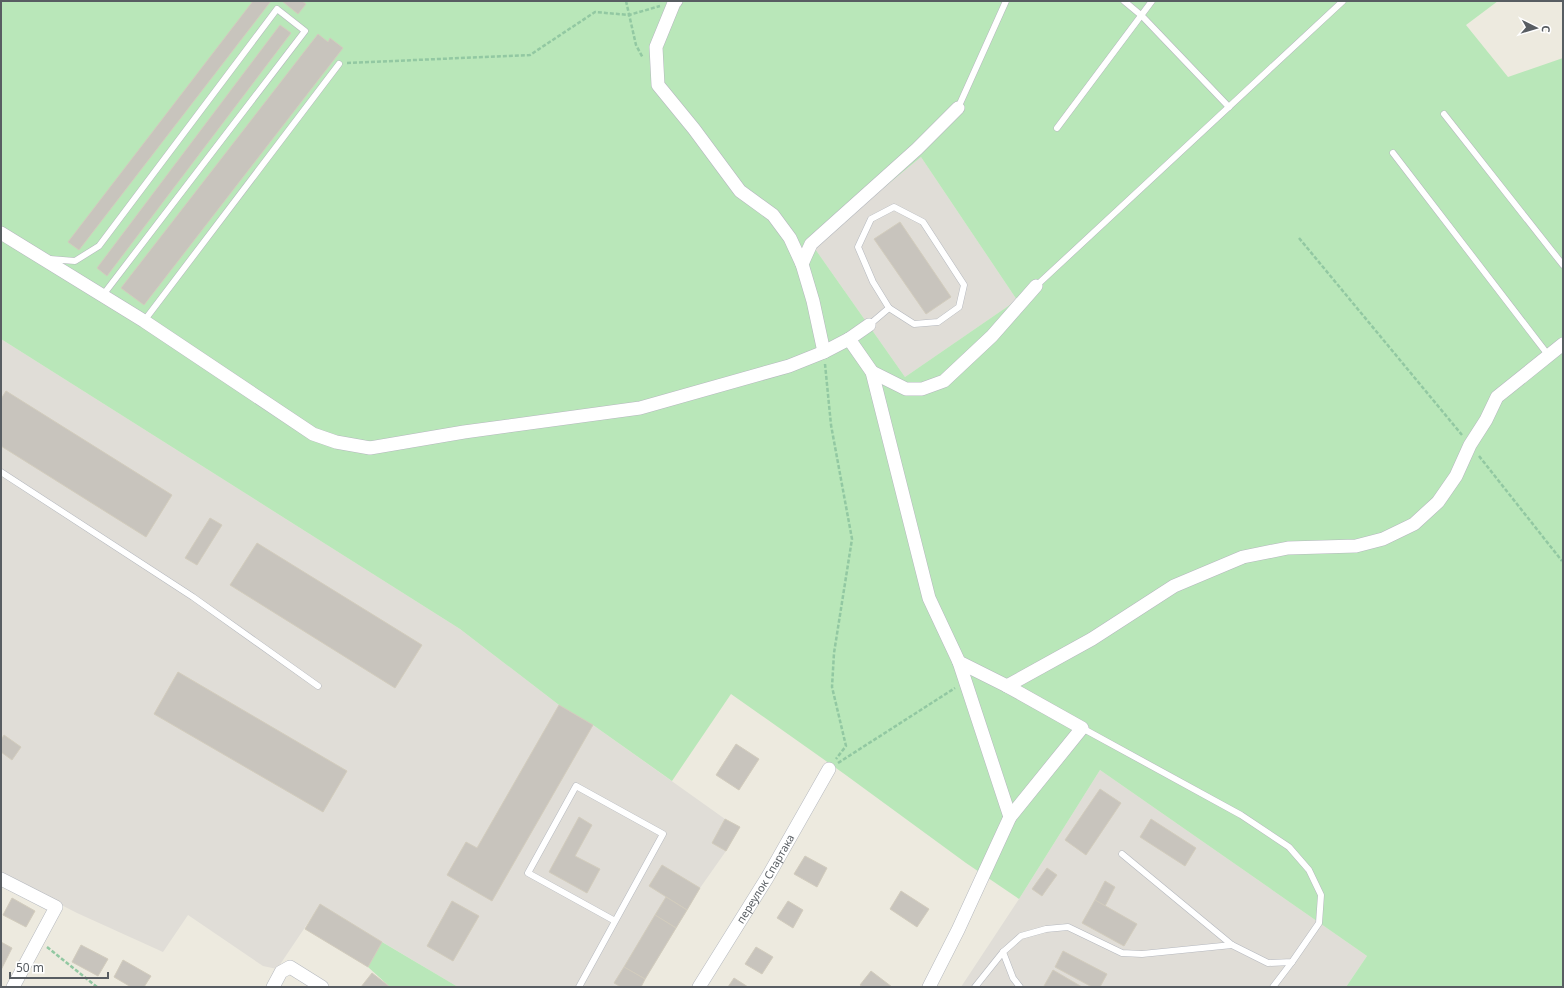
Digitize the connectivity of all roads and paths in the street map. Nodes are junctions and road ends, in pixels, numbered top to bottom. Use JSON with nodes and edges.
{"nodes":[{"id":1,"x":626,"y":1,"type":"edge"},
{"id":2,"x":1006,"y":1,"type":"edge"},
{"id":3,"x":1124,"y":1,"type":"edge"},
{"id":4,"x":1152,"y":1,"type":"edge"},
{"id":5,"x":1342,"y":1,"type":"edge"},
{"id":6,"x":675,"y":2,"type":"edge"},
{"id":7,"x":629,"y":15,"type":"junction"},
{"id":8,"x":1142,"y":16,"type":"junction"},
{"id":9,"x":339,"y":64,"type":"joint"},
{"id":10,"x":647,"y":65,"type":"dead end"},
{"id":11,"x":1229,"y":107,"type":"junction"},
{"id":12,"x":958,"y":108,"type":"joint"},
{"id":13,"x":1444,"y":114,"type":"dead end"},
{"id":14,"x":1057,"y":128,"type":"dead end"},
{"id":15,"x":1393,"y":153,"type":"dead end"},
{"id":16,"x":1,"y":233,"type":"edge"},
{"id":17,"x":1299,"y":238,"type":"dead end"},
{"id":18,"x":45,"y":259,"type":"junction"},
{"id":19,"x":802,"y":264,"type":"junction"},
{"id":20,"x":1563,"y":265,"type":"edge"},
{"id":21,"x":1036,"y":286,"type":"joint"},
{"id":22,"x":103,"y":295,"type":"junction"},
{"id":23,"x":889,"y":308,"type":"junction"},
{"id":24,"x":144,"y":321,"type":"junction"},
{"id":25,"x":869,"y":325,"type":"joint"},
{"id":26,"x":849,"y":339,"type":"junction"},
{"id":27,"x":1563,"y":344,"type":"edge"},
{"id":28,"x":824,"y":352,"type":"junction"},
{"id":29,"x":1549,"y":356,"type":"junction"},
{"id":30,"x":872,"y":372,"type":"junction"},
{"id":31,"x":1470,"y":445,"type":"junction"},
{"id":32,"x":1,"y":472,"type":"edge"},
{"id":33,"x":1562,"y":561,"type":"edge"},
{"id":34,"x":959,"y":662,"type":"junction"},
{"id":35,"x":966,"y":681,"type":"junction"},
{"id":36,"x":318,"y":686,"type":"dead end"},
{"id":37,"x":1007,"y":686,"type":"junction"},
{"id":38,"x":1082,"y":728,"type":"junction"},
{"id":39,"x":828,"y":768,"type":"junction"},
{"id":40,"x":1010,"y":817,"type":"junction"},
{"id":41,"x":1122,"y":854,"type":"dead end"},
{"id":42,"x":1,"y":879,"type":"edge"},
{"id":43,"x":615,"y":921,"type":"junction"},
{"id":44,"x":39,"y":940,"type":"junction"},
{"id":45,"x":1232,"y":945,"type":"junction"},
{"id":46,"x":1003,"y":952,"type":"junction"},
{"id":47,"x":1292,"y":962,"type":"junction"},
{"id":48,"x":13,"y":987,"type":"edge"},
{"id":49,"x":97,"y":987,"type":"edge"},
{"id":50,"x":272,"y":987,"type":"edge"},
{"id":51,"x":322,"y":987,"type":"edge"},
{"id":52,"x":578,"y":987,"type":"edge"},
{"id":53,"x":699,"y":987,"type":"edge"},
{"id":54,"x":929,"y":987,"type":"edge"},
{"id":55,"x":975,"y":987,"type":"edge"},
{"id":56,"x":1020,"y":987,"type":"edge"},
{"id":57,"x":1273,"y":987,"type":"edge"}],
"edges":[{"from":1,"to":7,"type":"path"},
{"from":2,"to":12,"type":"lane"},
{"from":3,"to":8,"type":"lane"},
{"from":4,"to":8,"type":"lane"},
{"from":5,"to":11,"type":"lane"},
{"from":6,"to":7,"type":"path"},
{"from":6,"to":19,"type":"street"},
{"from":7,"to":9,"type":"path"},
{"from":7,"to":10,"type":"path"},
{"from":8,"to":11,"type":"lane"},
{"from":8,"to":14,"type":"lane"},
{"from":9,"to":24,"type":"lane"},
{"from":11,"to":21,"type":"lane"},
{"from":12,"to":19,"type":"street"},
{"from":13,"to":20,"type":"lane"},
{"from":15,"to":29,"type":"lane"},
{"from":16,"to":18,"type":"street"},
{"from":17,"to":31,"type":"path"},
{"from":18,"to":22,"type":"street"},
{"from":18,"to":22,"type":"lane"},
{"from":19,"to":28,"type":"street"},
{"from":21,"to":30,"type":"street"},
{"from":22,"to":24,"type":"street"},
{"from":23,"to":23,"type":"lane"},
{"from":23,"to":25,"type":"lane"},
{"from":24,"to":28,"type":"street"},
{"from":25,"to":26,"type":"street"},
{"from":26,"to":28,"type":"street"},
{"from":26,"to":30,"type":"street"},
{"from":27,"to":29,"type":"street"},
{"from":28,"to":39,"type":"path"},
{"from":29,"to":31,"type":"street"},
{"from":30,"to":34,"type":"street"},
{"from":31,"to":33,"type":"path"},
{"from":31,"to":37,"type":"street"},
{"from":32,"to":36,"type":"lane"},
{"from":34,"to":35,"type":"street"},
{"from":34,"to":37,"type":"street"},
{"from":35,"to":39,"type":"path"},
{"from":35,"to":40,"type":"street"},
{"from":37,"to":38,"type":"street"},
{"from":38,"to":40,"type":"street"},
{"from":38,"to":47,"type":"lane"},
{"from":39,"to":53,"type":"street","name":"переулок Спартака"},
{"from":40,"to":54,"type":"street"},
{"from":41,"to":45,"type":"lane"},
{"from":42,"to":44,"type":"street"},
{"from":43,"to":43,"type":"lane"},
{"from":43,"to":52,"type":"lane"},
{"from":44,"to":48,"type":"street"},
{"from":44,"to":49,"type":"path"},
{"from":45,"to":46,"type":"lane"},
{"from":45,"to":47,"type":"lane"},
{"from":46,"to":55,"type":"lane"},
{"from":46,"to":56,"type":"lane"},
{"from":47,"to":57,"type":"lane"},
{"from":50,"to":51,"type":"street"}]}
